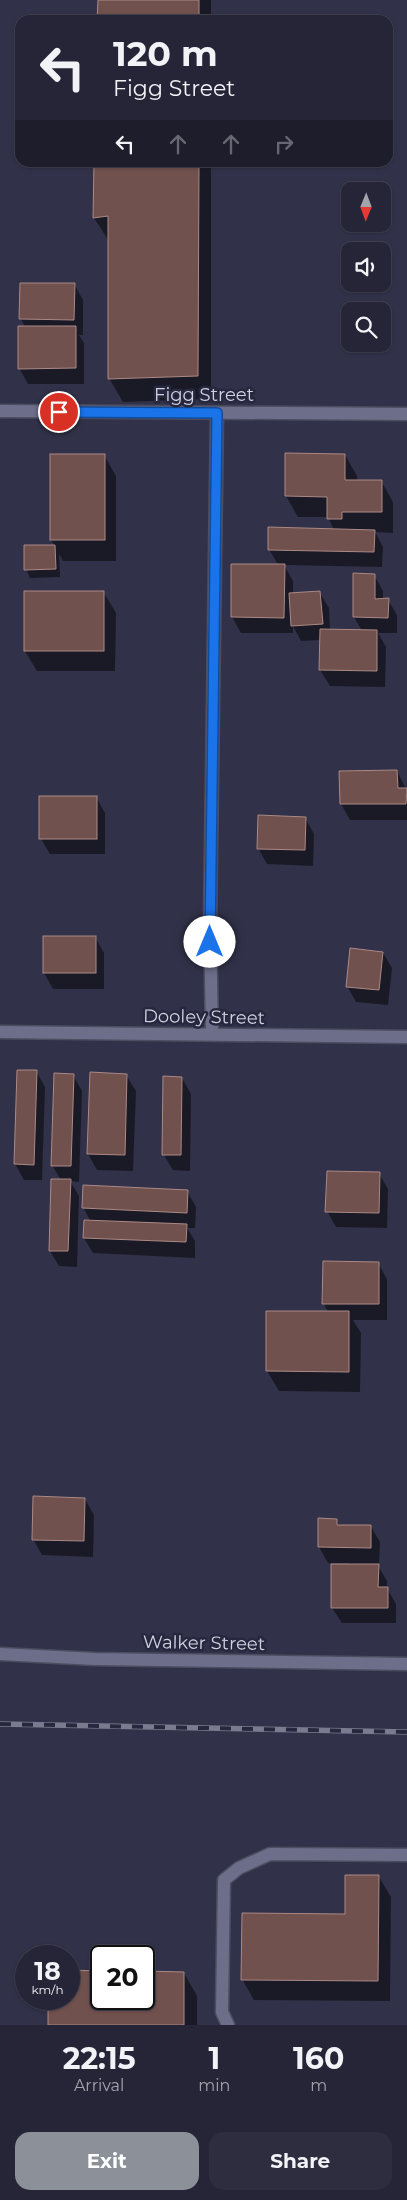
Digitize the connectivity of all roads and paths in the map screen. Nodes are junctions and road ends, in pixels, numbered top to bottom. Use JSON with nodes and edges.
{"nodes":[{"id":1,"x":0,"y":412,"type":"edge"},
{"id":2,"x":217,"y":413,"type":"junction"},
{"id":3,"x":407,"y":414,"type":"edge"},
{"id":4,"x":0,"y":1032,"type":"edge"},
{"id":5,"x":212,"y":1034,"type":"junction"},
{"id":6,"x":407,"y":1037,"type":"edge"},
{"id":7,"x":0,"y":1654,"type":"edge"},
{"id":8,"x":407,"y":1664,"type":"edge"},
{"id":9,"x":407,"y":1854,"type":"edge"},
{"id":10,"x":228,"y":2025,"type":"edge"}],
"edges":[{"from":1,"to":2,"type":"street","name":"Figg Street"},
{"from":2,"to":3,"type":"street","name":"Figg Street"},
{"from":2,"to":5,"type":"street"},
{"from":4,"to":5,"type":"street","name":"Dooley Street"},
{"from":5,"to":6,"type":"street","name":"Dooley Street"},
{"from":7,"to":8,"type":"street","name":"Walker Street"},
{"from":9,"to":10,"type":"street"}]}
